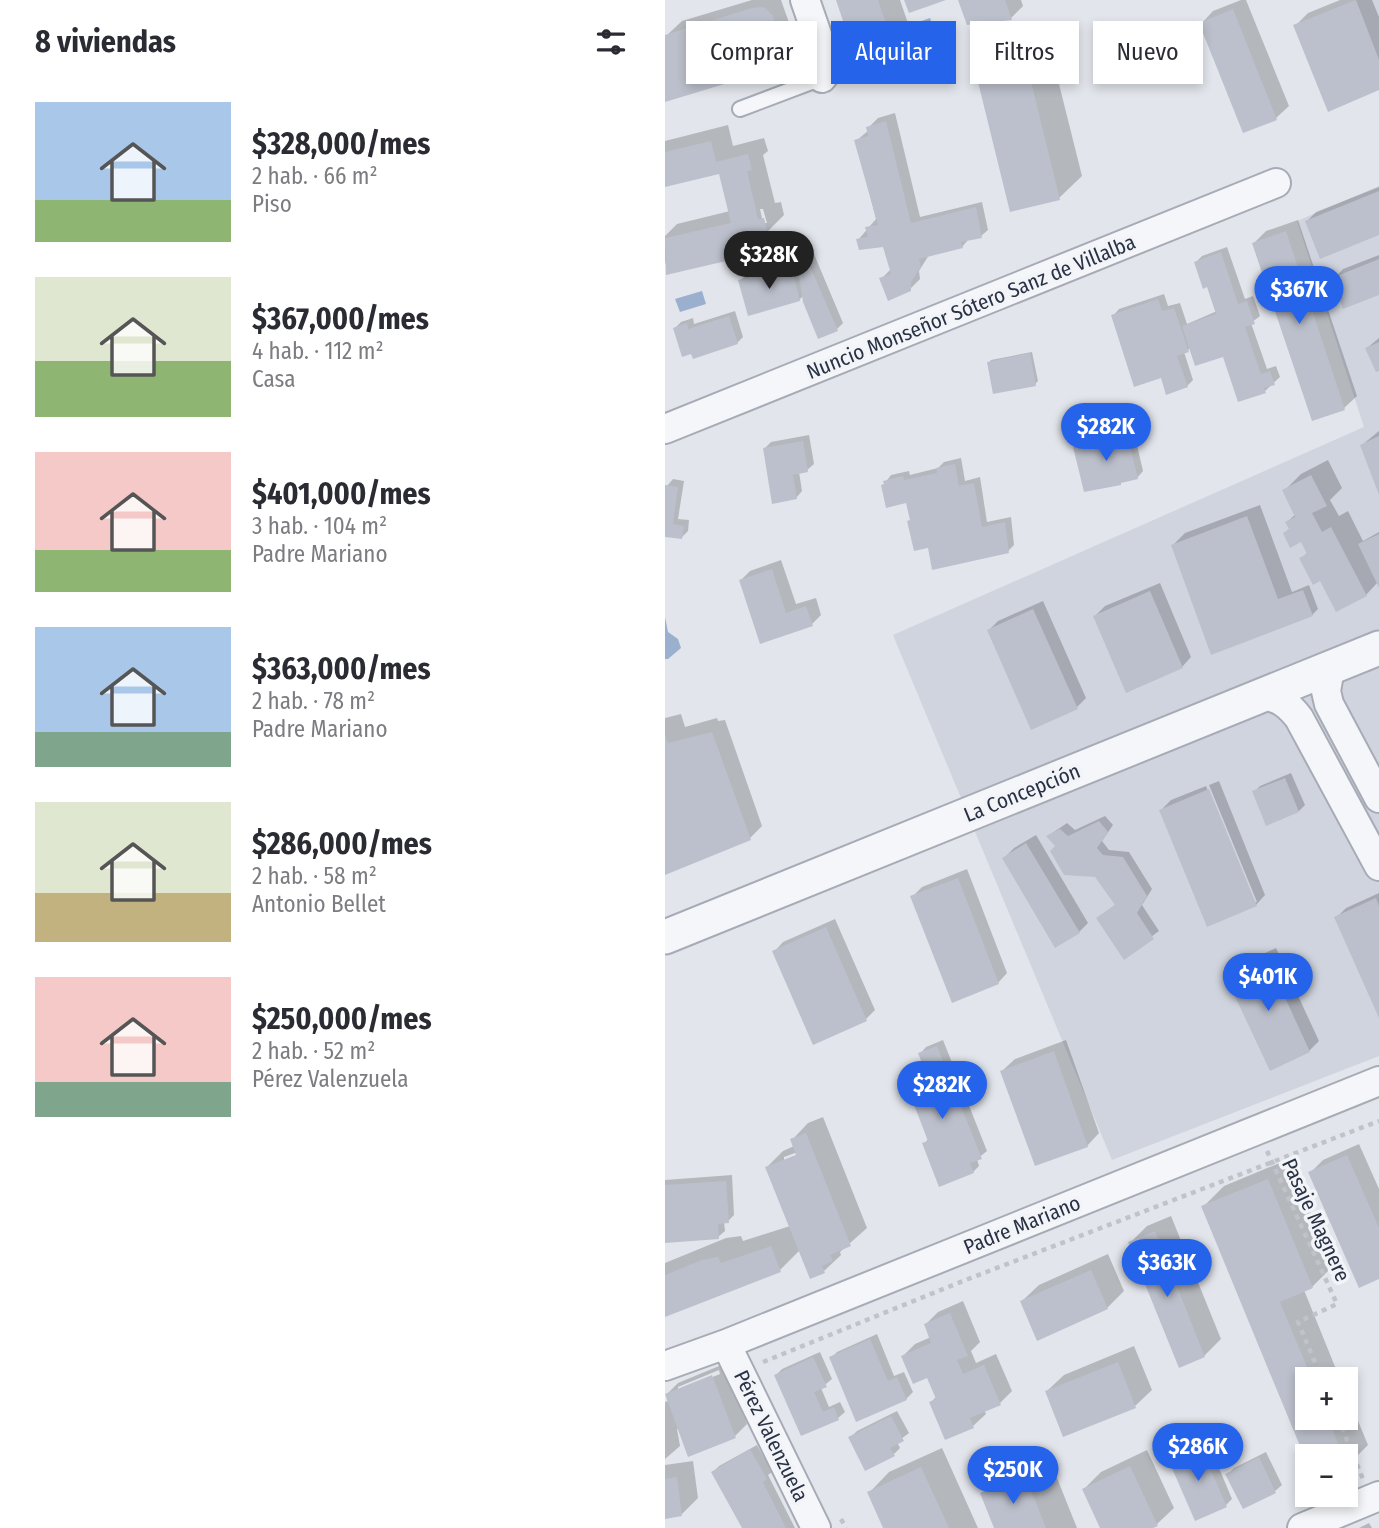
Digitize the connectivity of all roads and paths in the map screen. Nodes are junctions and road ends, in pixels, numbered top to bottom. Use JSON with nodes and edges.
{"nodes":[{"id":1,"x":805,"y":0,"type":"edge"},
{"id":2,"x":822,"y":78,"type":"joint"},
{"id":3,"x":740,"y":109,"type":"dead end"},
{"id":4,"x":1276,"y":183,"type":"dead end"},
{"id":5,"x":665,"y":429,"type":"edge"},
{"id":6,"x":1379,"y":648,"type":"edge"},
{"id":7,"x":1330,"y":668,"type":"junction"},
{"id":8,"x":1265,"y":695,"type":"junction"},
{"id":9,"x":1345,"y":735,"type":"junction"},
{"id":10,"x":1317,"y":750,"type":"junction"},
{"id":11,"x":1379,"y":798,"type":"edge"},
{"id":12,"x":1379,"y":866,"type":"edge"},
{"id":13,"x":665,"y":937,"type":"edge"},
{"id":14,"x":1379,"y":1081,"type":"edge"},
{"id":15,"x":1379,"y":1121,"type":"edge"},
{"id":16,"x":1257,"y":1130,"type":"junction"},
{"id":17,"x":1272,"y":1162,"type":"junction"},
{"id":18,"x":726,"y":1344,"type":"junction"},
{"id":19,"x":759,"y":1363,"type":"dead end"},
{"id":20,"x":665,"y":1366,"type":"edge"},
{"id":21,"x":1317,"y":1367,"type":"edge"},
{"id":22,"x":1343,"y":1430,"type":"edge"},
{"id":23,"x":1376,"y":1503,"type":"edge"},
{"id":24,"x":816,"y":1528,"type":"edge"},
{"id":25,"x":1302,"y":1528,"type":"edge"}],
"edges":[{"from":1,"to":2,"type":"street"},
{"from":2,"to":3,"type":"lane"},
{"from":4,"to":5,"type":"street","name":"Nuncio Monseñor Sótero Sanz de Villalba"},
{"from":6,"to":7,"type":"street","name":"La Concepción"},
{"from":7,"to":8,"type":"street","name":"La Concepción"},
{"from":7,"to":9,"type":"street"},
{"from":8,"to":10,"type":"street"},
{"from":8,"to":13,"type":"street","name":"La Concepción"},
{"from":9,"to":10,"type":"street"},
{"from":9,"to":11,"type":"street"},
{"from":10,"to":12,"type":"street"},
{"from":14,"to":16,"type":"street","name":"Padre Mariano"},
{"from":15,"to":17,"type":"path"},
{"from":16,"to":17,"type":"path","name":"Pasaje Magnere"},
{"from":16,"to":18,"type":"street","name":"Padre Mariano"},
{"from":17,"to":19,"type":"path"},
{"from":17,"to":21,"type":"path","name":"Pasaje Magnere"},
{"from":18,"to":20,"type":"street","name":"Padre Mariano"},
{"from":18,"to":24,"type":"street","name":"Pérez Valenzuela"},
{"from":22,"to":23,"type":"path"},
{"from":23,"to":25,"type":"street"}]}
